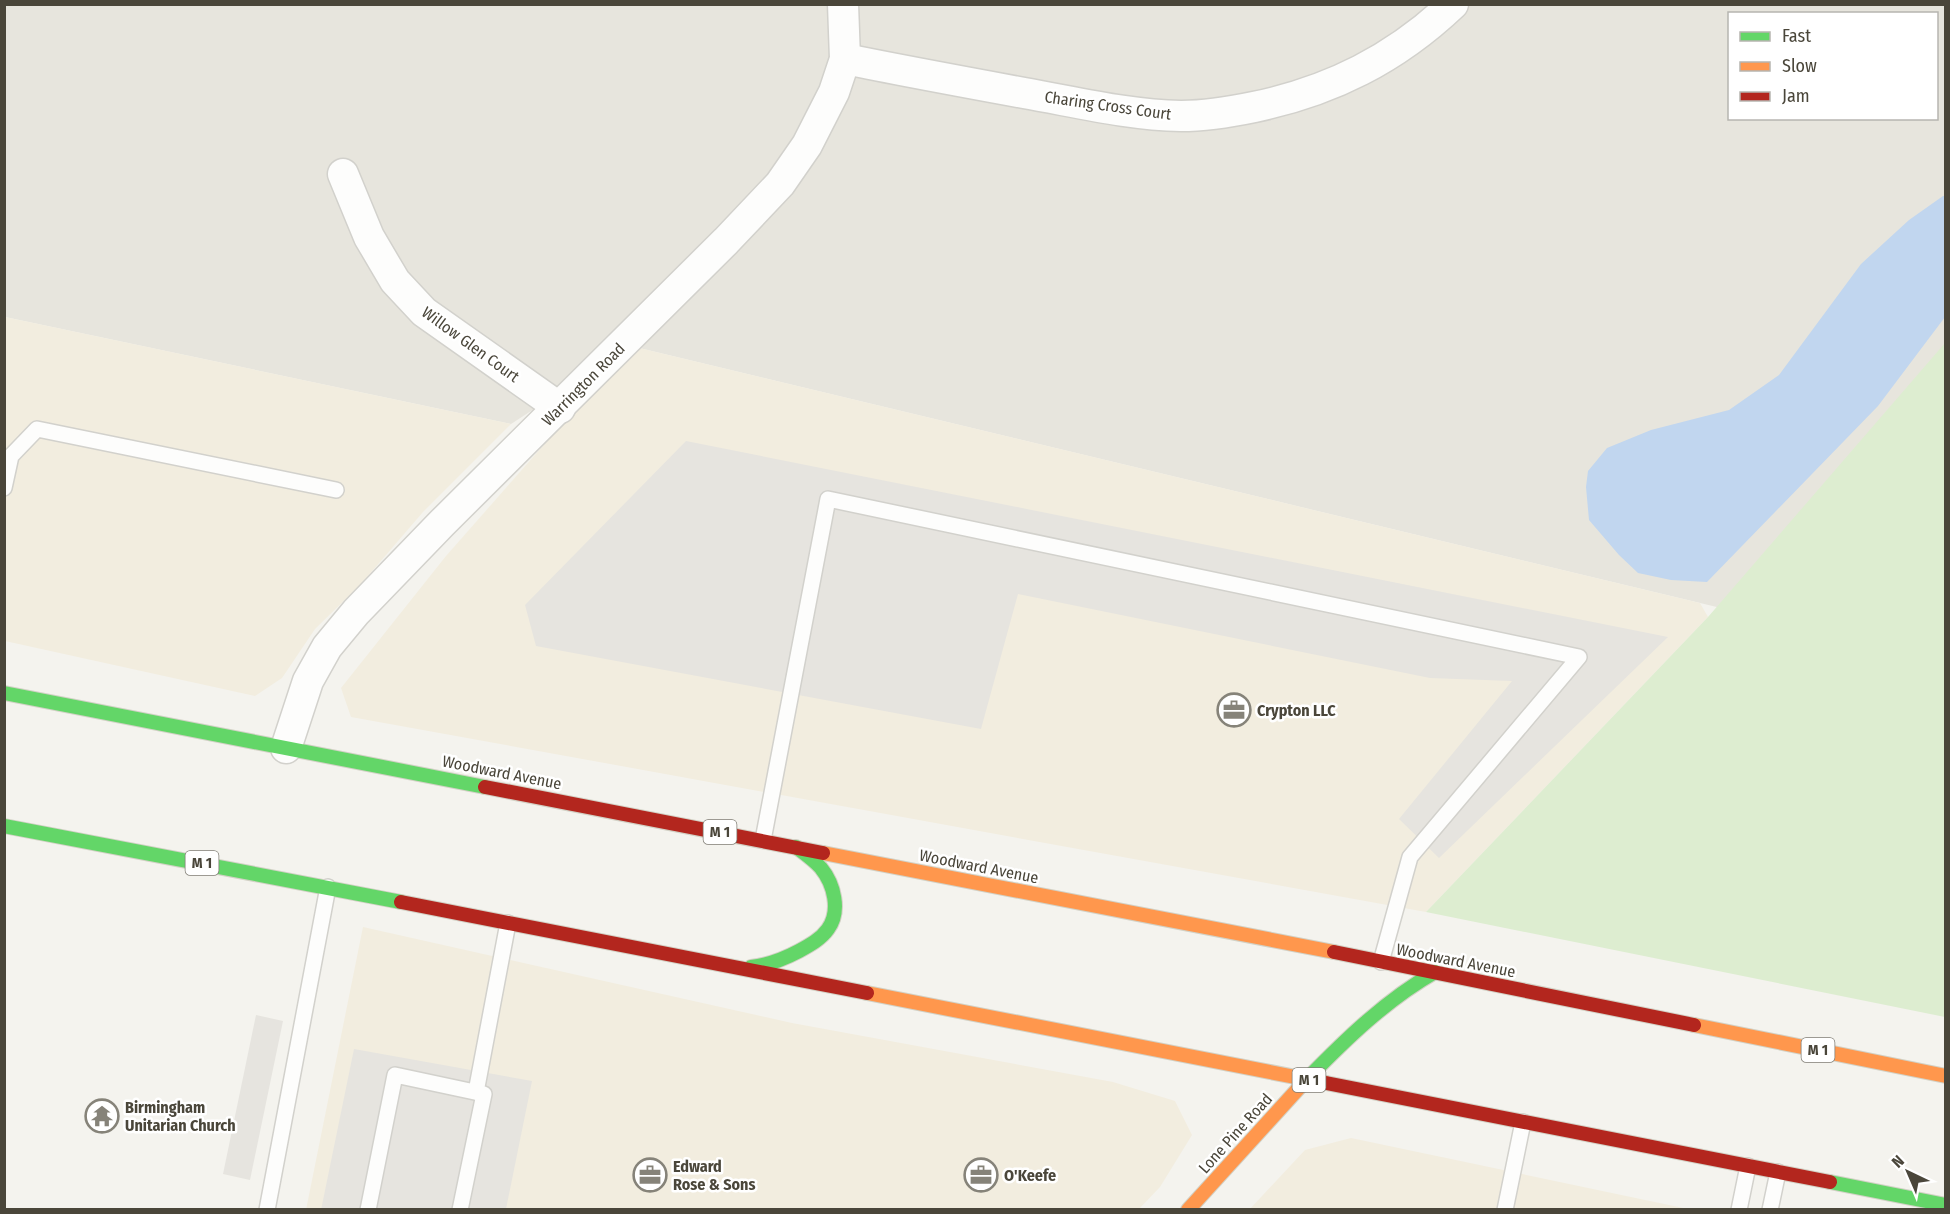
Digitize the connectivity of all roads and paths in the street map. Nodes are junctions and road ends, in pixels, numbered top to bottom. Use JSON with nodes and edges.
{"nodes":[{"id":1,"x":843,"y":4,"type":"edge"},
{"id":2,"x":1453,"y":4,"type":"edge"},
{"id":3,"x":845,"y":59,"type":"junction"},
{"id":4,"x":343,"y":174,"type":"dead end"},
{"id":5,"x":560,"y":408,"type":"junction"},
{"id":6,"x":4,"y":488,"type":"edge"},
{"id":7,"x":336,"y":490,"type":"dead end"},
{"id":8,"x":4,"y":693,"type":"edge"},
{"id":9,"x":286,"y":748,"type":"junction"},
{"id":10,"x":4,"y":826,"type":"edge"},
{"id":11,"x":763,"y":840,"type":"junction"},
{"id":12,"x":796,"y":847,"type":"junction"},
{"id":13,"x":328,"y":887,"type":"junction"},
{"id":14,"x":508,"y":923,"type":"junction"},
{"id":15,"x":1381,"y":962,"type":"junction"},
{"id":16,"x":734,"y":967,"type":"junction"},
{"id":17,"x":1435,"y":972,"type":"junction"},
{"id":18,"x":1946,"y":1076,"type":"edge"},
{"id":19,"x":1306,"y":1080,"type":"junction"},
{"id":20,"x":476,"y":1092,"type":"junction"},
{"id":21,"x":1523,"y":1122,"type":"junction"},
{"id":22,"x":1748,"y":1166,"type":"junction"},
{"id":23,"x":1778,"y":1172,"type":"junction"},
{"id":24,"x":1946,"y":1205,"type":"edge"},
{"id":25,"x":267,"y":1209,"type":"edge"},
{"id":26,"x":368,"y":1209,"type":"edge"},
{"id":27,"x":460,"y":1209,"type":"edge"},
{"id":28,"x":1188,"y":1209,"type":"edge"},
{"id":29,"x":1505,"y":1209,"type":"edge"},
{"id":30,"x":1739,"y":1209,"type":"edge"},
{"id":31,"x":1770,"y":1209,"type":"edge"}],
"edges":[{"from":1,"to":3,"type":"street","name":"Warrington Road"},
{"from":2,"to":3,"type":"street","name":"Charing Cross Court"},
{"from":3,"to":5,"type":"street","name":"Warrington Road"},
{"from":4,"to":5,"type":"street","name":"Willow Glen Court"},
{"from":5,"to":9,"type":"street","name":"Warrington Road"},
{"from":6,"to":7,"type":"lane"},
{"from":8,"to":9,"type":"main road","name":"Woodward Avenue","number":"M 1"},
{"from":9,"to":11,"type":"main road","name":"Woodward Avenue","number":"M 1"},
{"from":10,"to":13,"type":"main road","number":"M 1"},
{"from":11,"to":12,"type":"main road","name":"Woodward Avenue","number":"M 1"},
{"from":11,"to":15,"type":"lane"},
{"from":12,"to":15,"type":"main road","name":"Woodward Avenue","number":"M 1"},
{"from":12,"to":16,"type":"main road"},
{"from":13,"to":14,"type":"main road","number":"M 1"},
{"from":13,"to":25,"type":"lane"},
{"from":14,"to":16,"type":"main road","number":"M 1"},
{"from":14,"to":20,"type":"lane"},
{"from":15,"to":17,"type":"main road","name":"Woodward Avenue","number":"M 1"},
{"from":16,"to":19,"type":"main road","number":"M 1"},
{"from":17,"to":18,"type":"main road","name":"Woodward Avenue","number":"M 1"},
{"from":17,"to":19,"type":"main road","name":"Lone Pine Road"},
{"from":19,"to":21,"type":"main road","number":"M 1"},
{"from":19,"to":28,"type":"main road","name":"Lone Pine Road"},
{"from":20,"to":26,"type":"lane"},
{"from":20,"to":27,"type":"lane"},
{"from":21,"to":22,"type":"main road","number":"M 1"},
{"from":21,"to":29,"type":"lane"},
{"from":22,"to":23,"type":"main road","number":"M 1"},
{"from":22,"to":30,"type":"lane"},
{"from":23,"to":24,"type":"main road","number":"M 1"},
{"from":23,"to":31,"type":"lane"}]}
